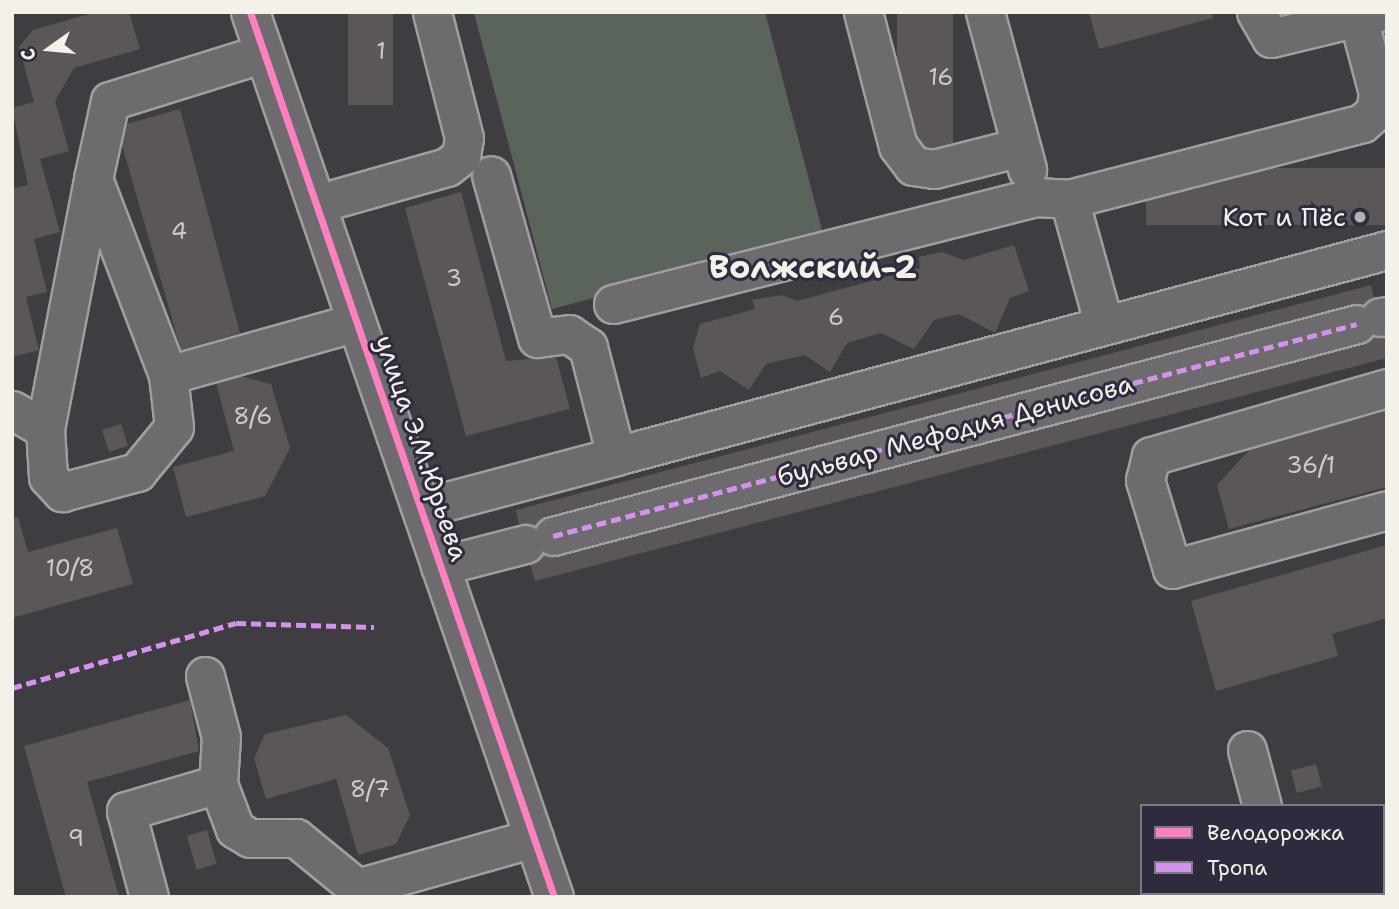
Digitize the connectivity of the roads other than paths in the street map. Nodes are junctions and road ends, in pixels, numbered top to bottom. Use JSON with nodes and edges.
{"nodes":[{"id":1,"x":250,"y":12,"type":"edge"},
{"id":2,"x":432,"y":12,"type":"edge"},
{"id":3,"x":863,"y":12,"type":"edge"},
{"id":4,"x":985,"y":12,"type":"edge"},
{"id":5,"x":1256,"y":12,"type":"edge"},
{"id":6,"x":1369,"y":15,"type":"edge"},
{"id":7,"x":264,"y":52,"type":"junction"},
{"id":8,"x":1020,"y":147,"type":"junction"},
{"id":9,"x":491,"y":176,"type":"dead end"},
{"id":10,"x":93,"y":179,"type":"junction"},
{"id":11,"x":1052,"y":198,"type":"junction"},
{"id":12,"x":316,"y":204,"type":"junction"},
{"id":13,"x":1387,"y":250,"type":"edge"},
{"id":14,"x":613,"y":304,"type":"dead end"},
{"id":15,"x":1375,"y":319,"type":"edge"},
{"id":16,"x":356,"y":322,"type":"junction"},
{"id":17,"x":1104,"y":325,"type":"junction"},
{"id":18,"x":168,"y":375,"type":"junction"},
{"id":19,"x":1387,"y":388,"type":"edge"},
{"id":20,"x":12,"y":410,"type":"edge"},
{"id":21,"x":45,"y":429,"type":"junction"},
{"id":22,"x":616,"y":456,"type":"junction"},
{"id":23,"x":421,"y":508,"type":"junction"},
{"id":24,"x":1387,"y":510,"type":"edge"},
{"id":25,"x":440,"y":566,"type":"junction"},
{"id":26,"x":205,"y":676,"type":"dead end"},
{"id":27,"x":1247,"y":750,"type":"dead end"},
{"id":28,"x":218,"y":784,"type":"junction"},
{"id":29,"x":1261,"y":804,"type":"edge"},
{"id":30,"x":534,"y":838,"type":"junction"},
{"id":31,"x":358,"y":892,"type":"edge"},
{"id":32,"x":149,"y":897,"type":"edge"},
{"id":33,"x":554,"y":897,"type":"edge"}],
"edges":[{"from":1,"to":7,"type":"street","name":"улица Э.М.Юрьева"},
{"from":2,"to":12,"type":"street"},
{"from":3,"to":8,"type":"street"},
{"from":4,"to":8,"type":"street"},
{"from":5,"to":6,"type":"street"},
{"from":6,"to":11,"type":"street"},
{"from":7,"to":10,"type":"street"},
{"from":7,"to":12,"type":"street","name":"улица Э.М.Юрьева"},
{"from":8,"to":11,"type":"street"},
{"from":9,"to":22,"type":"street"},
{"from":10,"to":18,"type":"street"},
{"from":10,"to":21,"type":"street"},
{"from":11,"to":14,"type":"street"},
{"from":11,"to":17,"type":"street"},
{"from":12,"to":16,"type":"street","name":"улица Э.М.Юрьева"},
{"from":13,"to":17,"type":"street"},
{"from":15,"to":25,"type":"street","name":"бульвар Мефодия Денисова"},
{"from":16,"to":18,"type":"street"},
{"from":16,"to":23,"type":"street","name":"улица Э.М.Юрьева"},
{"from":17,"to":22,"type":"street"},
{"from":18,"to":21,"type":"street"},
{"from":19,"to":24,"type":"street"},
{"from":20,"to":21,"type":"street"},
{"from":22,"to":23,"type":"street"},
{"from":23,"to":25,"type":"street","name":"улица Э.М.Юрьева"},
{"from":25,"to":30,"type":"street","name":"улица Э.М.Юрьева"},
{"from":26,"to":28,"type":"street"},
{"from":27,"to":29,"type":"street"},
{"from":28,"to":31,"type":"street"},
{"from":28,"to":32,"type":"street"},
{"from":30,"to":31,"type":"street"},
{"from":30,"to":33,"type":"street","name":"улица Э.М.Юрьева"}]}
